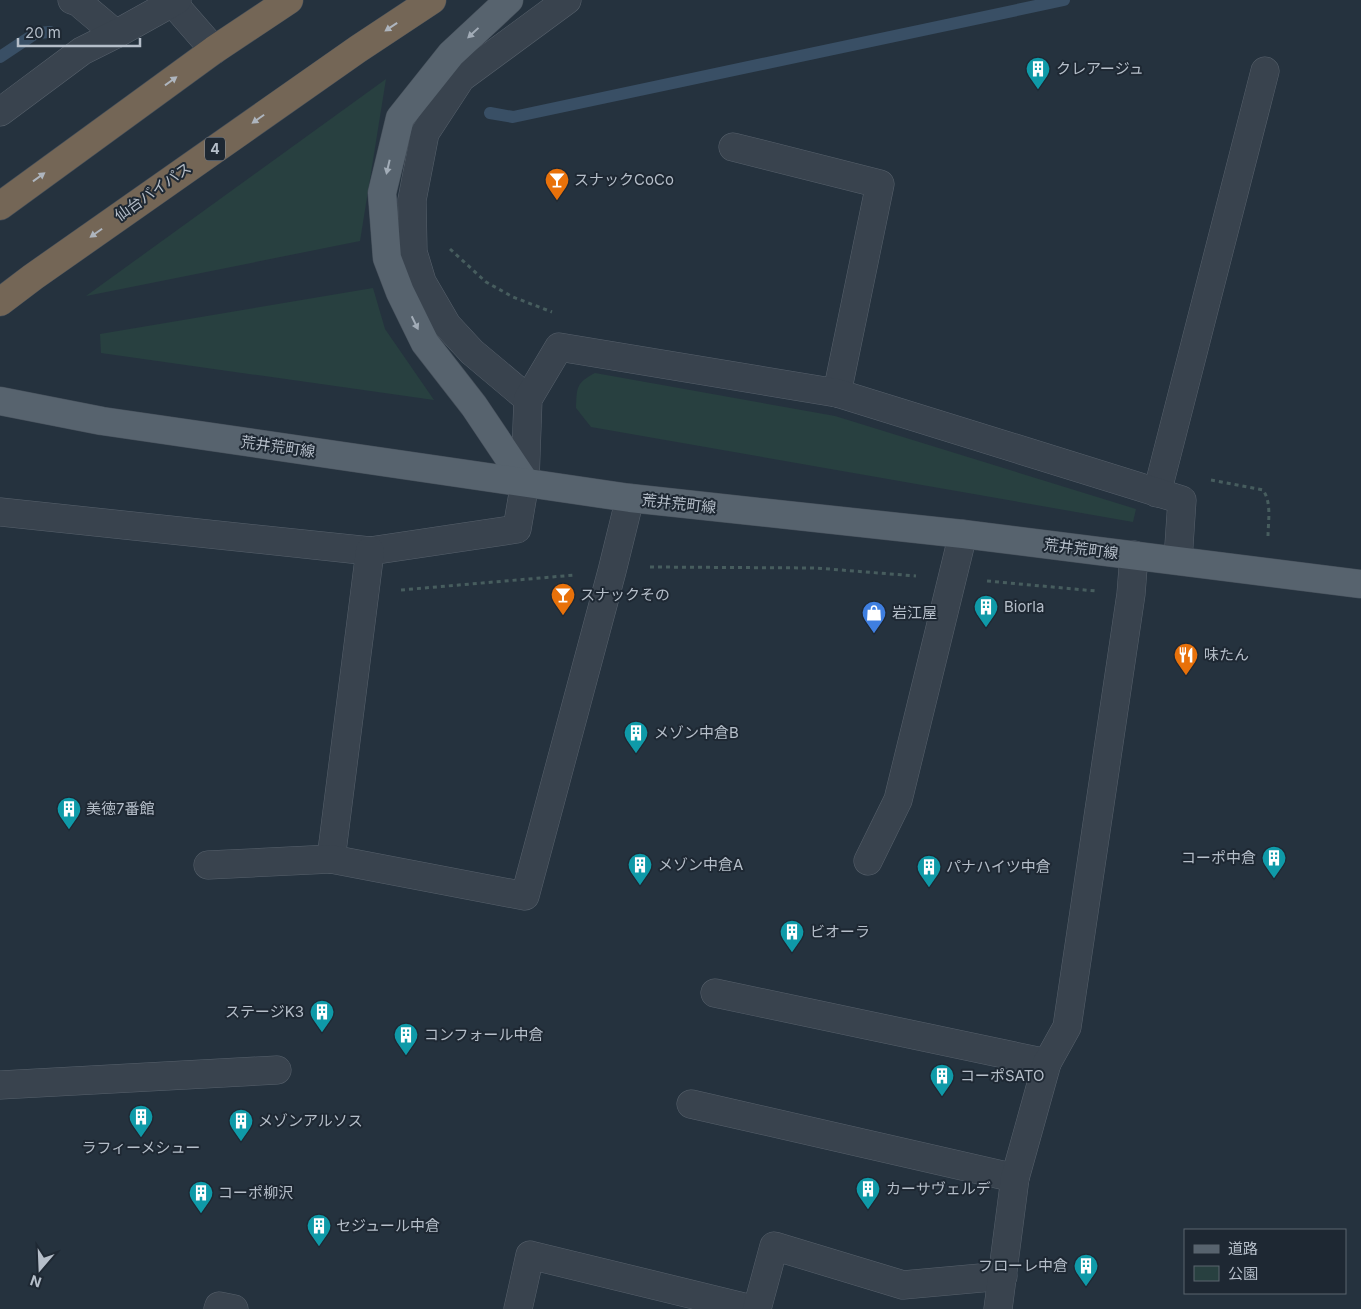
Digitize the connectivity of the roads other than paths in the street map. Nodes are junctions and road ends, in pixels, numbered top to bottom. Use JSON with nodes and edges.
{"nodes":[{"id":1,"x":72,"y":0,"type":"edge"},
{"id":2,"x":289,"y":0,"type":"edge"},
{"id":3,"x":432,"y":0,"type":"edge"},
{"id":4,"x":509,"y":0,"type":"edge"},
{"id":5,"x":567,"y":0,"type":"edge"},
{"id":6,"x":175,"y":2,"type":"edge"},
{"id":7,"x":116,"y":34,"type":"junction"},
{"id":8,"x":214,"y":50,"type":"junction"},
{"id":9,"x":1265,"y":71,"type":"dead end"},
{"id":10,"x":0,"y":112,"type":"edge"},
{"id":11,"x":733,"y":147,"type":"dead end"},
{"id":12,"x":0,"y":206,"type":"edge"},
{"id":13,"x":0,"y":302,"type":"edge"},
{"id":14,"x":837,"y":393,"type":"junction"},
{"id":15,"x":528,"y":399,"type":"junction"},
{"id":16,"x":0,"y":401,"type":"edge"},
{"id":17,"x":525,"y":482,"type":"junction"},
{"id":18,"x":1157,"y":493,"type":"junction"},
{"id":19,"x":630,"y":498,"type":"junction"},
{"id":20,"x":0,"y":512,"type":"edge"},
{"id":21,"x":963,"y":534,"type":"junction"},
{"id":22,"x":370,"y":551,"type":"junction"},
{"id":23,"x":1134,"y":555,"type":"junction"},
{"id":24,"x":1178,"y":560,"type":"junction"},
{"id":25,"x":1361,"y":584,"type":"edge"},
{"id":26,"x":332,"y":859,"type":"junction"},
{"id":27,"x":868,"y":861,"type":"dead end"},
{"id":28,"x":208,"y":865,"type":"dead end"},
{"id":29,"x":715,"y":993,"type":"dead end"},
{"id":30,"x":1047,"y":1063,"type":"junction"},
{"id":31,"x":277,"y":1070,"type":"dead end"},
{"id":32,"x":0,"y":1085,"type":"edge"},
{"id":33,"x":690,"y":1104,"type":"dead end"},
{"id":34,"x":1015,"y":1178,"type":"junction"},
{"id":35,"x":1002,"y":1276,"type":"junction"},
{"id":36,"x":218,"y":1309,"type":"edge"},
{"id":37,"x":234,"y":1309,"type":"edge"},
{"id":38,"x":518,"y":1309,"type":"edge"},
{"id":39,"x":752,"y":1309,"type":"edge"},
{"id":40,"x":757,"y":1309,"type":"edge"},
{"id":41,"x":998,"y":1309,"type":"edge"}],
"edges":[{"from":1,"to":7,"type":"street"},
{"from":2,"to":8,"type":"highway"},
{"from":3,"to":13,"type":"highway","name":"仙台バイパス","number":"4","one_way":true},
{"from":4,"to":17,"type":"main road","one_way":true},
{"from":5,"to":15,"type":"street"},
{"from":6,"to":7,"type":"street"},
{"from":6,"to":8,"type":"street"},
{"from":7,"to":10,"type":"street"},
{"from":12,"to":8,"type":"highway","one_way":true},
{"from":9,"to":18,"type":"street"},
{"from":11,"to":14,"type":"street"},
{"from":14,"to":15,"type":"street"},
{"from":14,"to":18,"type":"street"},
{"from":15,"to":17,"type":"street"},
{"from":16,"to":17,"type":"main road","name":"荒井荒町線"},
{"from":17,"to":19,"type":"main road","name":"荒井荒町線"},
{"from":17,"to":22,"type":"street"},
{"from":18,"to":24,"type":"street"},
{"from":19,"to":21,"type":"main road","name":"荒井荒町線"},
{"from":19,"to":26,"type":"street"},
{"from":20,"to":22,"type":"street"},
{"from":21,"to":23,"type":"main road","name":"荒井荒町線"},
{"from":21,"to":27,"type":"street"},
{"from":22,"to":26,"type":"street"},
{"from":23,"to":24,"type":"main road","name":"荒井荒町線"},
{"from":23,"to":30,"type":"street"},
{"from":24,"to":25,"type":"main road","name":"荒井荒町線"},
{"from":26,"to":28,"type":"street"},
{"from":29,"to":30,"type":"street"},
{"from":30,"to":34,"type":"street"},
{"from":31,"to":32,"type":"street"},
{"from":33,"to":34,"type":"street"},
{"from":34,"to":35,"type":"street"},
{"from":35,"to":40,"type":"street"},
{"from":35,"to":41,"type":"street"},
{"from":36,"to":37,"type":"street"},
{"from":38,"to":39,"type":"street"}]}
